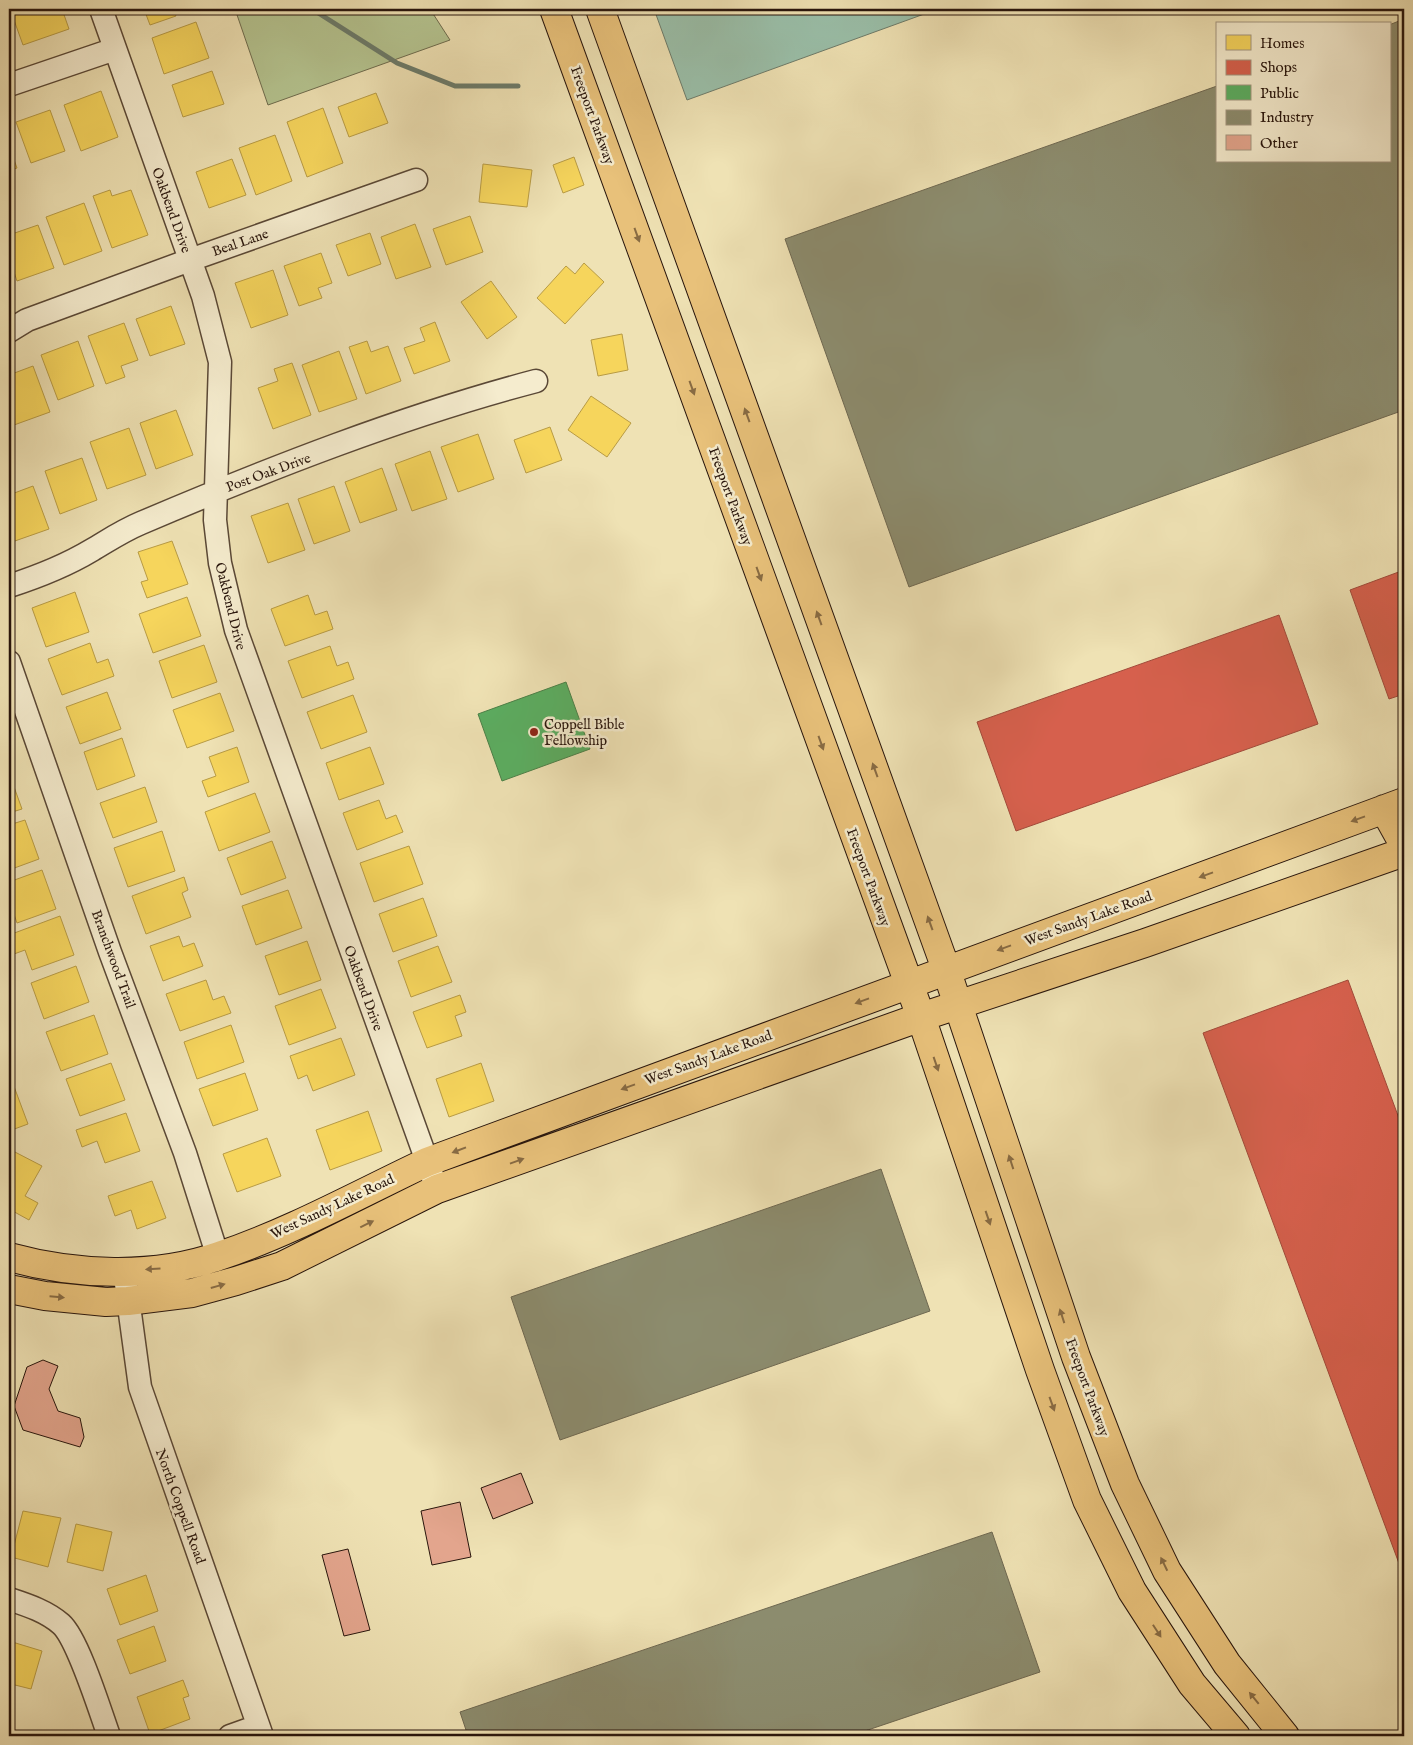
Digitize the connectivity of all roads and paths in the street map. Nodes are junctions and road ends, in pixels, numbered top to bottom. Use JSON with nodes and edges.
{"nodes":[{"id":1,"x":101,"y":9,"type":"edge"},
{"id":2,"x":554,"y":9,"type":"edge"},
{"id":3,"x":600,"y":9,"type":"edge"},
{"id":4,"x":115,"y":49,"type":"junction"},
{"id":5,"x":9,"y":85,"type":"edge"},
{"id":6,"x":416,"y":180,"type":"dead end"},
{"id":7,"x":668,"y":196,"type":"junction"},
{"id":8,"x":627,"y":210,"type":"junction"},
{"id":9,"x":190,"y":260,"type":"junction"},
{"id":10,"x":9,"y":330,"type":"edge"},
{"id":11,"x":536,"y":381,"type":"dead end"},
{"id":12,"x":758,"y":448,"type":"junction"},
{"id":13,"x":719,"y":462,"type":"junction"},
{"id":14,"x":217,"y":491,"type":"junction"},
{"id":15,"x":9,"y":586,"type":"edge"},
{"id":16,"x":9,"y":662,"type":"edge"},
{"id":17,"x":845,"y":690,"type":"junction"},
{"id":18,"x":806,"y":703,"type":"junction"},
{"id":19,"x":1394,"y":806,"type":"edge"},
{"id":20,"x":1404,"y":845,"type":"edge"},
{"id":21,"x":1404,"y":852,"type":"edge"},
{"id":22,"x":946,"y":969,"type":"junction"},
{"id":23,"x":908,"y":984,"type":"junction"},
{"id":24,"x":959,"y":1005,"type":"junction"},
{"id":25,"x":921,"y":1018,"type":"junction"},
{"id":26,"x":427,"y":1162,"type":"junction"},
{"id":27,"x":437,"y":1189,"type":"junction"},
{"id":28,"x":9,"y":1257,"type":"edge"},
{"id":29,"x":218,"y":1257,"type":"junction"},
{"id":30,"x":124,"y":1270,"type":"junction"},
{"id":31,"x":9,"y":1290,"type":"edge"},
{"id":32,"x":128,"y":1301,"type":"junction"},
{"id":33,"x":1076,"y":1357,"type":"junction"},
{"id":34,"x":1040,"y":1370,"type":"junction"},
{"id":35,"x":9,"y":1599,"type":"edge"},
{"id":36,"x":260,"y":1731,"type":"edge"},
{"id":37,"x":109,"y":1736,"type":"edge"},
{"id":38,"x":230,"y":1736,"type":"edge"},
{"id":39,"x":1236,"y":1736,"type":"edge"},
{"id":40,"x":1285,"y":1736,"type":"edge"}],
"edges":[{"from":1,"to":4,"type":"street","name":"Oakbend Drive"},
{"from":2,"to":8,"type":"main road","name":"Freeport Parkway"},
{"from":3,"to":7,"type":"main road"},
{"from":4,"to":5,"type":"street"},
{"from":4,"to":9,"type":"street","name":"Oakbend Drive"},
{"from":6,"to":9,"type":"street","name":"Beal Lane"},
{"from":7,"to":8,"type":"main road"},
{"from":12,"to":7,"type":"main road","one_way":true},
{"from":8,"to":13,"type":"main road","name":"Freeport Parkway","one_way":true},
{"from":9,"to":10,"type":"street","name":"Beal Lane"},
{"from":9,"to":14,"type":"street","name":"Oakbend Drive"},
{"from":11,"to":14,"type":"street","name":"Post Oak Drive"},
{"from":12,"to":13,"type":"main road"},
{"from":17,"to":12,"type":"main road","one_way":true},
{"from":13,"to":18,"type":"main road","name":"Freeport Parkway","one_way":true},
{"from":14,"to":15,"type":"street","name":"Post Oak Drive"},
{"from":14,"to":26,"type":"street","name":"Oakbend Drive"},
{"from":16,"to":29,"type":"street","name":"Branchwood Trail"},
{"from":17,"to":18,"type":"main road"},
{"from":22,"to":17,"type":"main road","one_way":true},
{"from":18,"to":23,"type":"main road","name":"Freeport Parkway","one_way":true},
{"from":19,"to":20,"type":"main road"},
{"from":19,"to":22,"type":"main road","name":"West Sandy Lake Road","one_way":true},
{"from":21,"to":24,"type":"main road"},
{"from":22,"to":23,"type":"main road","name":"West Sandy Lake Road"},
{"from":22,"to":24,"type":"main road","name":"Freeport Parkway"},
{"from":23,"to":25,"type":"main road","name":"Freeport Parkway"},
{"from":23,"to":26,"type":"main road","name":"West Sandy Lake Road","one_way":true},
{"from":24,"to":25,"type":"main road"},
{"from":33,"to":24,"type":"main road","name":"Freeport Parkway","one_way":true},
{"from":27,"to":25,"type":"main road","one_way":true},
{"from":25,"to":34,"type":"main road","one_way":true},
{"from":26,"to":27,"type":"street","name":"Oakbend Drive"},
{"from":26,"to":29,"type":"main road","name":"West Sandy Lake Road"},
{"from":32,"to":27,"type":"main road","one_way":true},
{"from":28,"to":30,"type":"main road","name":"West Sandy Lake Road"},
{"from":29,"to":30,"type":"main road","name":"West Sandy Lake Road","one_way":true},
{"from":30,"to":32,"type":"street","name":"North Coppell Road"},
{"from":31,"to":32,"type":"main road","one_way":true},
{"from":32,"to":36,"type":"street","name":"North Coppell Road"},
{"from":33,"to":34,"type":"main road"},
{"from":40,"to":33,"type":"main road","name":"Freeport Parkway","one_way":true},
{"from":34,"to":39,"type":"main road","one_way":true},
{"from":35,"to":37,"type":"street"},
{"from":36,"to":38,"type":"street"}]}
